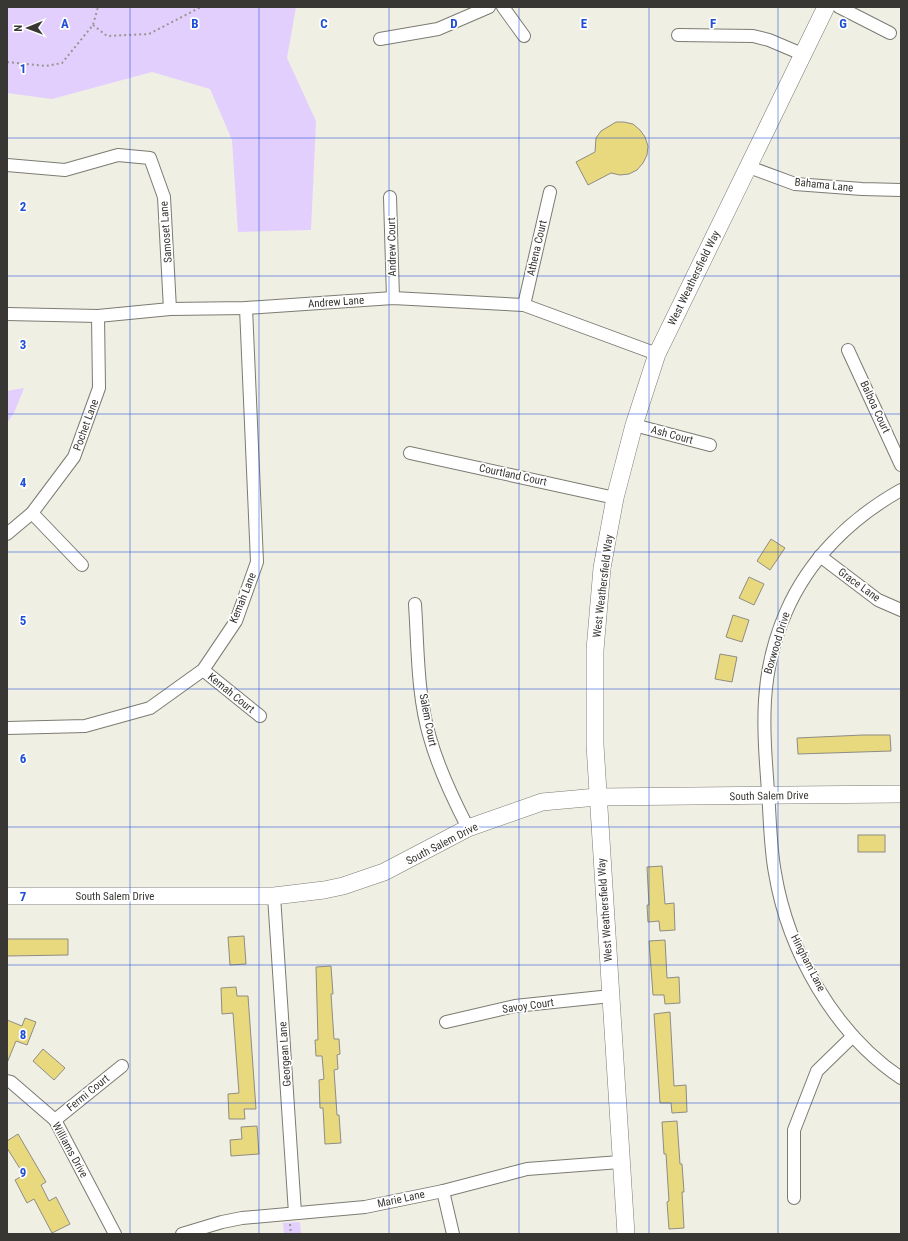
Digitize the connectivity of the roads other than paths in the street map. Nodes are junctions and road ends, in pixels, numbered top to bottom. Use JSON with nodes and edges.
{"nodes":[{"id":1,"x":489,"y":7,"type":"edge"},
{"id":2,"x":503,"y":7,"type":"edge"},
{"id":3,"x":826,"y":7,"type":"edge"},
{"id":4,"x":839,"y":7,"type":"edge"},
{"id":5,"x":890,"y":33,"type":"dead end"},
{"id":6,"x":678,"y":35,"type":"dead end"},
{"id":7,"x":524,"y":36,"type":"dead end"},
{"id":8,"x":380,"y":39,"type":"dead end"},
{"id":9,"x":802,"y":54,"type":"junction"},
{"id":10,"x":7,"y":165,"type":"edge"},
{"id":11,"x":749,"y":167,"type":"junction"},
{"id":12,"x":901,"y":190,"type":"edge"},
{"id":13,"x":550,"y":192,"type":"dead end"},
{"id":14,"x":390,"y":197,"type":"dead end"},
{"id":15,"x":393,"y":298,"type":"junction"},
{"id":16,"x":524,"y":305,"type":"junction"},
{"id":17,"x":246,"y":308,"type":"junction"},
{"id":18,"x":170,"y":309,"type":"junction"},
{"id":19,"x":7,"y":314,"type":"edge"},
{"id":20,"x":98,"y":316,"type":"junction"},
{"id":21,"x":848,"y":350,"type":"dead end"},
{"id":22,"x":657,"y":354,"type":"junction"},
{"id":23,"x":634,"y":425,"type":"junction"},
{"id":24,"x":710,"y":445,"type":"dead end"},
{"id":25,"x":410,"y":452,"type":"dead end"},
{"id":26,"x":901,"y":465,"type":"edge"},
{"id":27,"x":901,"y":490,"type":"edge"},
{"id":28,"x":615,"y":498,"type":"junction"},
{"id":29,"x":32,"y":513,"type":"junction"},
{"id":30,"x":7,"y":534,"type":"edge"},
{"id":31,"x":820,"y":556,"type":"junction"},
{"id":32,"x":82,"y":565,"type":"dead end"},
{"id":33,"x":415,"y":604,"type":"dead end"},
{"id":34,"x":901,"y":610,"type":"edge"},
{"id":35,"x":203,"y":670,"type":"junction"},
{"id":36,"x":260,"y":716,"type":"dead end"},
{"id":37,"x":7,"y":728,"type":"edge"},
{"id":38,"x":901,"y":794,"type":"edge"},
{"id":39,"x":769,"y":796,"type":"junction"},
{"id":40,"x":597,"y":797,"type":"junction"},
{"id":41,"x":468,"y":828,"type":"junction"},
{"id":42,"x":7,"y":896,"type":"edge"},
{"id":43,"x":274,"y":896,"type":"junction"},
{"id":44,"x":611,"y":996,"type":"junction"},
{"id":45,"x":446,"y":1022,"type":"dead end"},
{"id":46,"x":853,"y":1036,"type":"junction"},
{"id":47,"x":122,"y":1066,"type":"dead end"},
{"id":48,"x":901,"y":1078,"type":"edge"},
{"id":49,"x":7,"y":1081,"type":"edge"},
{"id":50,"x":55,"y":1120,"type":"junction"},
{"id":51,"x":620,"y":1162,"type":"junction"},
{"id":52,"x":443,"y":1191,"type":"junction"},
{"id":53,"x":794,"y":1198,"type":"dead end"},
{"id":54,"x":295,"y":1212,"type":"junction"},
{"id":55,"x":115,"y":1234,"type":"edge"},
{"id":56,"x":182,"y":1234,"type":"edge"},
{"id":57,"x":453,"y":1234,"type":"edge"},
{"id":58,"x":626,"y":1234,"type":"edge"}],
"edges":[{"from":1,"to":8,"type":"street"},
{"from":2,"to":7,"type":"street"},
{"from":3,"to":9,"type":"street","name":"West Weathersfield Way"},
{"from":4,"to":5,"type":"street"},
{"from":6,"to":9,"type":"street"},
{"from":9,"to":11,"type":"street","name":"West Weathersfield Way"},
{"from":10,"to":18,"type":"street","name":"Samoset Lane"},
{"from":11,"to":12,"type":"street","name":"Bahama Lane"},
{"from":11,"to":22,"type":"street","name":"West Weathersfield Way"},
{"from":13,"to":16,"type":"street","name":"Athena Court"},
{"from":14,"to":15,"type":"street","name":"Andrew Court"},
{"from":15,"to":16,"type":"street","name":"Andrew Lane"},
{"from":15,"to":17,"type":"street","name":"Andrew Lane"},
{"from":16,"to":22,"type":"street","name":"Andrew Lane"},
{"from":17,"to":18,"type":"street","name":"Andrew Lane"},
{"from":17,"to":35,"type":"street","name":"Kemah Lane"},
{"from":18,"to":20,"type":"street","name":"Andrew Lane"},
{"from":19,"to":20,"type":"street","name":"Andrew Lane"},
{"from":20,"to":29,"type":"street","name":"Pochet Lane"},
{"from":21,"to":26,"type":"street","name":"Balboa Court"},
{"from":22,"to":23,"type":"street","name":"West Weathersfield Way"},
{"from":23,"to":24,"type":"street","name":"Ash Court"},
{"from":23,"to":28,"type":"street","name":"West Weathersfield Way"},
{"from":25,"to":28,"type":"street","name":"Courtland Court"},
{"from":27,"to":31,"type":"street","name":"Boxwood Drive"},
{"from":28,"to":40,"type":"street","name":"West Weathersfield Way"},
{"from":29,"to":30,"type":"street","name":"Pochet Lane"},
{"from":29,"to":32,"type":"street"},
{"from":31,"to":34,"type":"street","name":"Grace Lane"},
{"from":31,"to":39,"type":"street","name":"Boxwood Drive"},
{"from":33,"to":41,"type":"street","name":"Salem Court"},
{"from":35,"to":36,"type":"street","name":"Kemah Court"},
{"from":35,"to":37,"type":"street","name":"Kemah Lane"},
{"from":38,"to":39,"type":"street","name":"South Salem Drive"},
{"from":39,"to":40,"type":"street","name":"South Salem Drive"},
{"from":39,"to":46,"type":"street","name":"Hingham Lane"},
{"from":40,"to":41,"type":"street","name":"South Salem Drive"},
{"from":40,"to":44,"type":"street","name":"West Weathersfield Way"},
{"from":41,"to":43,"type":"street","name":"South Salem Drive"},
{"from":42,"to":43,"type":"street","name":"South Salem Drive"},
{"from":43,"to":54,"type":"street","name":"Georgean Lane"},
{"from":44,"to":45,"type":"street","name":"Savoy Court"},
{"from":44,"to":51,"type":"street","name":"West Weathersfield Way"},
{"from":46,"to":48,"type":"street","name":"Hingham Lane"},
{"from":46,"to":53,"type":"street"},
{"from":47,"to":50,"type":"street","name":"Fermi Court"},
{"from":49,"to":50,"type":"street","name":"Williams Drive"},
{"from":50,"to":55,"type":"street","name":"Williams Drive"},
{"from":51,"to":52,"type":"street","name":"Marie Lane"},
{"from":51,"to":58,"type":"street","name":"West Weathersfield Way"},
{"from":52,"to":54,"type":"street","name":"Marie Lane"},
{"from":52,"to":57,"type":"street"},
{"from":54,"to":56,"type":"street","name":"Marie Lane"}]}
